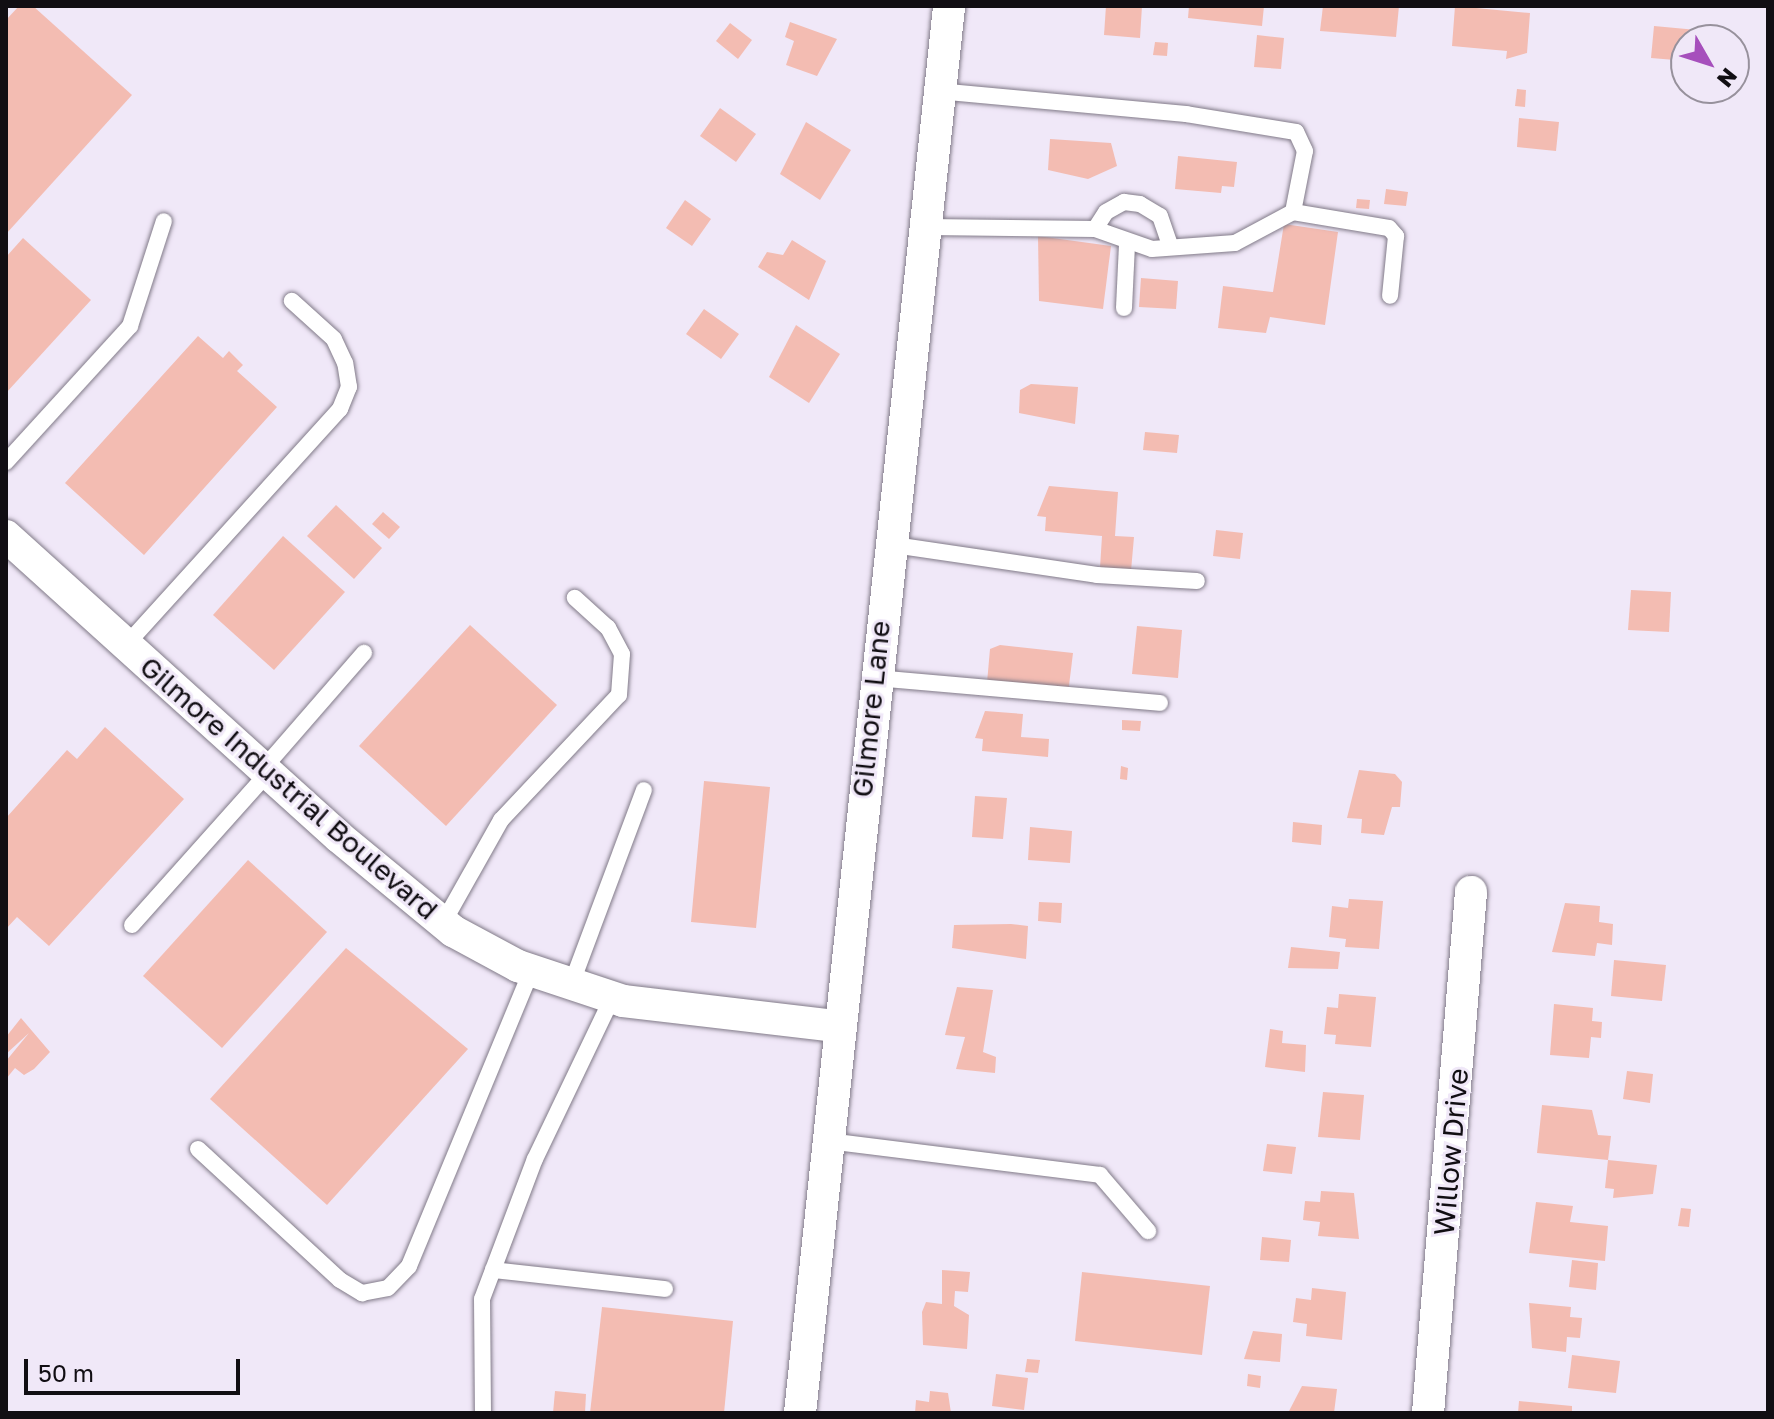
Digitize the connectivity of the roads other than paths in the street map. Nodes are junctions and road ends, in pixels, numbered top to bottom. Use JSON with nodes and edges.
{"nodes":[{"id":1,"x":949,"y":6,"type":"edge"},
{"id":2,"x":940,"y":91,"type":"junction"},
{"id":3,"x":1293,"y":212,"type":"junction"},
{"id":4,"x":164,"y":221,"type":"dead end"},
{"id":5,"x":927,"y":227,"type":"junction"},
{"id":6,"x":1095,"y":229,"type":"junction"},
{"id":7,"x":1127,"y":245,"type":"junction"},
{"id":8,"x":1170,"y":245,"type":"junction"},
{"id":9,"x":1390,"y":296,"type":"dead end"},
{"id":10,"x":292,"y":301,"type":"dead end"},
{"id":11,"x":1124,"y":308,"type":"dead end"},
{"id":12,"x":6,"y":462,"type":"edge"},
{"id":13,"x":6,"y":536,"type":"edge"},
{"id":14,"x":894,"y":545,"type":"junction"},
{"id":15,"x":1197,"y":581,"type":"dead end"},
{"id":16,"x":575,"y":598,"type":"dead end"},
{"id":17,"x":126,"y":645,"type":"junction"},
{"id":18,"x":364,"y":653,"type":"dead end"},
{"id":19,"x":874,"y":678,"type":"junction"},
{"id":20,"x":1160,"y":703,"type":"dead end"},
{"id":21,"x":265,"y":771,"type":"junction"},
{"id":22,"x":644,"y":790,"type":"dead end"},
{"id":23,"x":1471,"y":892,"type":"dead end"},
{"id":24,"x":443,"y":923,"type":"junction"},
{"id":25,"x":132,"y":925,"type":"dead end"},
{"id":26,"x":531,"y":971,"type":"junction"},
{"id":27,"x":571,"y":985,"type":"junction"},
{"id":28,"x":612,"y":998,"type":"junction"},
{"id":29,"x":837,"y":1026,"type":"junction"},
{"id":30,"x":828,"y":1141,"type":"junction"},
{"id":31,"x":198,"y":1149,"type":"dead end"},
{"id":32,"x":1148,"y":1231,"type":"dead end"},
{"id":33,"x":493,"y":1270,"type":"junction"},
{"id":34,"x":665,"y":1289,"type":"dead end"},
{"id":35,"x":483,"y":1413,"type":"edge"},
{"id":36,"x":800,"y":1413,"type":"edge"},
{"id":37,"x":1428,"y":1413,"type":"edge"}],
"edges":[{"from":1,"to":2,"type":"street","name":"Gilmore Lane"},
{"from":2,"to":3,"type":"lane"},
{"from":2,"to":5,"type":"street","name":"Gilmore Lane"},
{"from":3,"to":8,"type":"lane"},
{"from":3,"to":9,"type":"lane"},
{"from":4,"to":12,"type":"lane"},
{"from":5,"to":6,"type":"lane"},
{"from":5,"to":14,"type":"street","name":"Gilmore Lane"},
{"from":6,"to":7,"type":"lane"},
{"from":6,"to":8,"type":"lane"},
{"from":7,"to":8,"type":"lane"},
{"from":7,"to":11,"type":"lane"},
{"from":10,"to":17,"type":"lane"},
{"from":13,"to":17,"type":"street","name":"Gilmore Industrial Boulevard"},
{"from":14,"to":15,"type":"lane"},
{"from":14,"to":19,"type":"street","name":"Gilmore Lane"},
{"from":16,"to":24,"type":"lane"},
{"from":17,"to":21,"type":"street","name":"Gilmore Industrial Boulevard"},
{"from":18,"to":21,"type":"lane"},
{"from":19,"to":20,"type":"lane"},
{"from":19,"to":29,"type":"street","name":"Gilmore Lane"},
{"from":21,"to":24,"type":"street","name":"Gilmore Industrial Boulevard"},
{"from":21,"to":25,"type":"lane"},
{"from":22,"to":27,"type":"lane"},
{"from":23,"to":37,"type":"street","name":"Willow Drive"},
{"from":24,"to":26,"type":"street","name":"Gilmore Industrial Boulevard"},
{"from":26,"to":27,"type":"street","name":"Gilmore Industrial Boulevard"},
{"from":26,"to":31,"type":"lane"},
{"from":27,"to":28,"type":"street","name":"Gilmore Industrial Boulevard"},
{"from":28,"to":29,"type":"street","name":"Gilmore Industrial Boulevard"},
{"from":28,"to":33,"type":"lane"},
{"from":29,"to":30,"type":"street","name":"Gilmore Lane"},
{"from":30,"to":32,"type":"lane"},
{"from":30,"to":36,"type":"street","name":"Gilmore Lane"},
{"from":33,"to":34,"type":"lane"},
{"from":33,"to":35,"type":"lane"}]}
